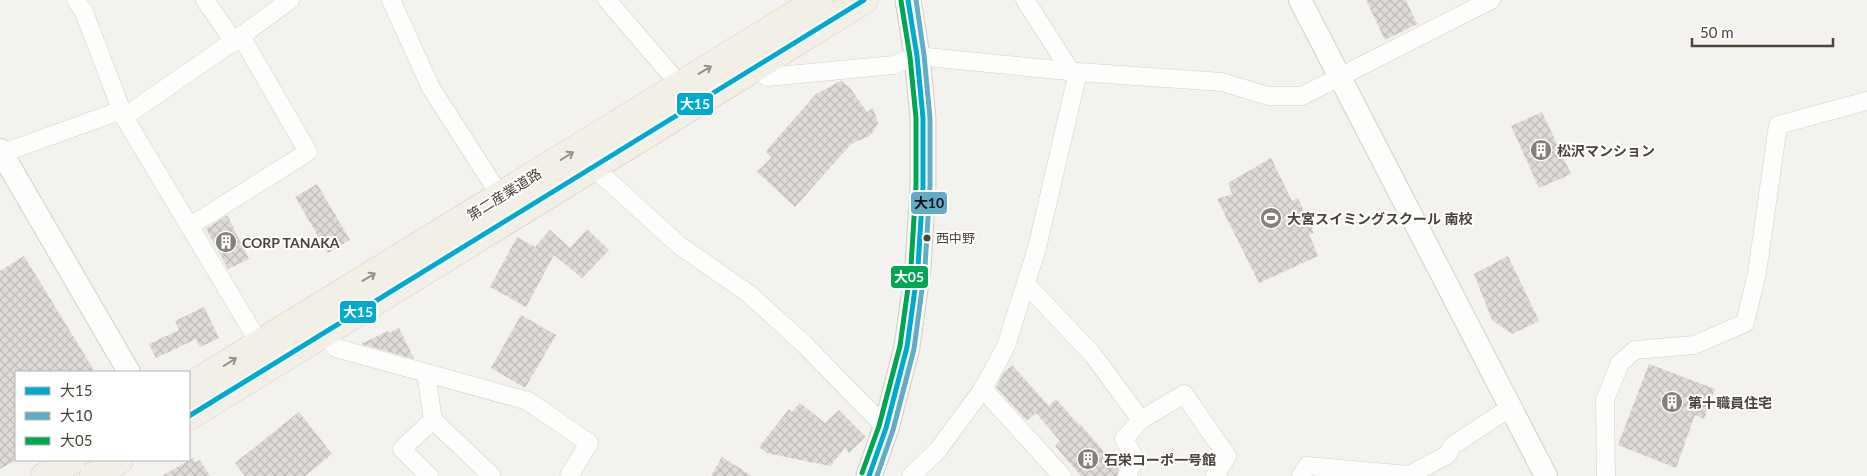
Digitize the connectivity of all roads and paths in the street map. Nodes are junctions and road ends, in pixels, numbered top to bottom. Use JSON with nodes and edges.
{"nodes":[{"id":1,"x":76,"y":0,"type":"edge"},
{"id":2,"x":206,"y":0,"type":"edge"},
{"id":3,"x":290,"y":0,"type":"edge"},
{"id":4,"x":391,"y":0,"type":"edge"},
{"id":5,"x":607,"y":0,"type":"edge"},
{"id":6,"x":819,"y":0,"type":"edge"},
{"id":7,"x":864,"y":0,"type":"edge"},
{"id":8,"x":908,"y":0,"type":"edge"},
{"id":9,"x":1025,"y":0,"type":"edge"},
{"id":10,"x":1300,"y":0,"type":"edge"},
{"id":11,"x":1491,"y":0,"type":"edge"},
{"id":12,"x":237,"y":39,"type":"junction"},
{"id":13,"x":917,"y":56,"type":"junction"},
{"id":14,"x":754,"y":66,"type":"junction"},
{"id":15,"x":1074,"y":71,"type":"junction"},
{"id":16,"x":1339,"y":77,"type":"junction"},
{"id":17,"x":680,"y":85,"type":"junction"},
{"id":18,"x":1867,"y":101,"type":"edge"},
{"id":19,"x":123,"y":113,"type":"junction"},
{"id":20,"x":1,"y":152,"type":"edge"},
{"id":21,"x":592,"y":166,"type":"junction"},
{"id":22,"x":501,"y":197,"type":"junction"},
{"id":23,"x":190,"y":226,"type":"junction"},
{"id":24,"x":1027,"y":285,"type":"junction"},
{"id":25,"x":322,"y":333,"type":"junction"},
{"id":26,"x":260,"y":344,"type":"junction"},
{"id":27,"x":128,"y":371,"type":"edge"},
{"id":28,"x":426,"y":373,"type":"junction"},
{"id":29,"x":190,"y":386,"type":"edge"},
{"id":30,"x":983,"y":389,"type":"junction"},
{"id":31,"x":1511,"y":407,"type":"junction"},
{"id":32,"x":190,"y":415,"type":"edge"},
{"id":33,"x":433,"y":420,"type":"junction"},
{"id":34,"x":1141,"y":420,"type":"junction"},
{"id":35,"x":886,"y":428,"type":"junction"},
{"id":36,"x":70,"y":461,"type":"edge"},
{"id":37,"x":117,"y":461,"type":"edge"},
{"id":38,"x":45,"y":476,"type":"edge"},
{"id":39,"x":94,"y":476,"type":"edge"},
{"id":40,"x":429,"y":476,"type":"edge"},
{"id":41,"x":492,"y":476,"type":"edge"},
{"id":42,"x":569,"y":476,"type":"edge"},
{"id":43,"x":869,"y":476,"type":"edge"},
{"id":44,"x":911,"y":476,"type":"edge"},
{"id":45,"x":1062,"y":476,"type":"edge"},
{"id":46,"x":1128,"y":476,"type":"edge"},
{"id":47,"x":1215,"y":476,"type":"edge"},
{"id":48,"x":1301,"y":476,"type":"edge"},
{"id":49,"x":1546,"y":476,"type":"edge"},
{"id":50,"x":1606,"y":476,"type":"edge"}],
"edges":[{"from":1,"to":19,"type":"street"},
{"from":2,"to":12,"type":"street"},
{"from":3,"to":12,"type":"street"},
{"from":4,"to":22,"type":"street"},
{"from":5,"to":17,"type":"street"},
{"from":17,"to":6,"type":"main road","name":"第二産業道路","one_way":true},
{"from":7,"to":14,"type":"main road","name":"第二産業道路"},
{"from":8,"to":13,"type":"main road"},
{"from":9,"to":15,"type":"street"},
{"from":10,"to":16,"type":"street"},
{"from":11,"to":16,"type":"street"},
{"from":12,"to":19,"type":"street"},
{"from":12,"to":23,"type":"street"},
{"from":13,"to":14,"type":"street"},
{"from":13,"to":15,"type":"street"},
{"from":13,"to":35,"type":"main road"},
{"from":14,"to":21,"type":"main road","name":"第二産業道路"},
{"from":15,"to":16,"type":"street"},
{"from":15,"to":24,"type":"street"},
{"from":16,"to":31,"type":"street"},
{"from":22,"to":17,"type":"main road","name":"第二産業道路","one_way":true},
{"from":18,"to":50,"type":"street"},
{"from":19,"to":20,"type":"street"},
{"from":19,"to":23,"type":"street"},
{"from":20,"to":27,"type":"street"},
{"from":21,"to":25,"type":"main road","name":"第二産業道路"},
{"from":21,"to":35,"type":"street"},
{"from":26,"to":22,"type":"main road","name":"第二産業道路","one_way":true},
{"from":23,"to":26,"type":"street"},
{"from":24,"to":30,"type":"street"},
{"from":24,"to":34,"type":"street"},
{"from":25,"to":28,"type":"street"},
{"from":25,"to":32,"type":"main road","name":"第二産業道路"},
{"from":29,"to":26,"type":"main road","name":"第二産業道路","one_way":true},
{"from":28,"to":33,"type":"street"},
{"from":28,"to":42,"type":"street"},
{"from":30,"to":44,"type":"street"},
{"from":30,"to":45,"type":"street"},
{"from":31,"to":48,"type":"street"},
{"from":31,"to":49,"type":"street"},
{"from":33,"to":40,"type":"street"},
{"from":33,"to":41,"type":"street"},
{"from":34,"to":46,"type":"street"},
{"from":34,"to":47,"type":"street"},
{"from":35,"to":43,"type":"main road"},
{"from":36,"to":38,"type":"main road"},
{"from":37,"to":39,"type":"main road"}]}
